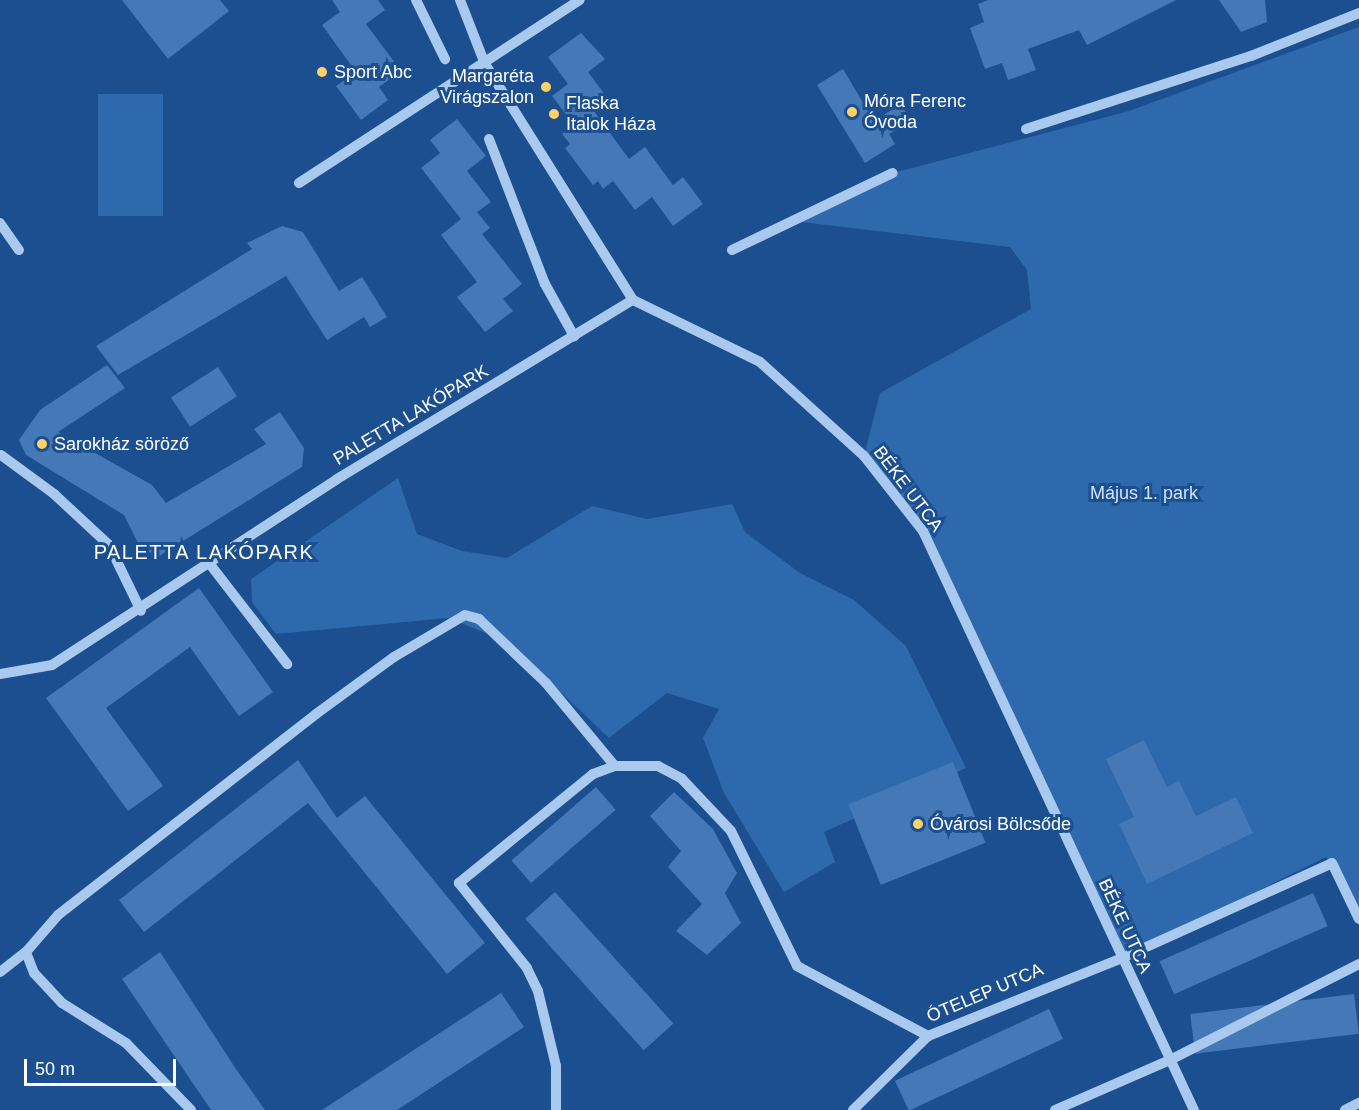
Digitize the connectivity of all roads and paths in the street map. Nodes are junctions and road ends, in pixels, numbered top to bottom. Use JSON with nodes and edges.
{"nodes":[{"id":1,"x":416,"y":0,"type":"edge"},
{"id":2,"x":460,"y":0,"type":"edge"},
{"id":3,"x":580,"y":0,"type":"edge"},
{"id":4,"x":1359,"y":13,"type":"edge"},
{"id":5,"x":446,"y":59,"type":"dead end"},
{"id":6,"x":485,"y":64,"type":"junction"},
{"id":7,"x":1026,"y":129,"type":"dead end"},
{"id":8,"x":489,"y":139,"type":"dead end"},
{"id":9,"x":893,"y":173,"type":"dead end"},
{"id":10,"x":299,"y":183,"type":"dead end"},
{"id":11,"x":0,"y":223,"type":"edge"},
{"id":12,"x":19,"y":250,"type":"dead end"},
{"id":13,"x":732,"y":250,"type":"dead end"},
{"id":14,"x":633,"y":300,"type":"junction"},
{"id":15,"x":574,"y":336,"type":"junction"},
{"id":16,"x":1,"y":455,"type":"edge"},
{"id":17,"x":209,"y":562,"type":"junction"},
{"id":18,"x":141,"y":611,"type":"junction"},
{"id":19,"x":287,"y":664,"type":"dead end"},
{"id":20,"x":0,"y":674,"type":"edge"},
{"id":21,"x":615,"y":766,"type":"junction"},
{"id":22,"x":1359,"y":920,"type":"edge"},
{"id":23,"x":26,"y":952,"type":"junction"},
{"id":24,"x":1122,"y":958,"type":"junction"},
{"id":25,"x":1359,"y":964,"type":"edge"},
{"id":26,"x":0,"y":972,"type":"edge"},
{"id":27,"x":928,"y":1036,"type":"junction"},
{"id":28,"x":1170,"y":1060,"type":"junction"},
{"id":29,"x":1359,"y":1103,"type":"edge"},
{"id":30,"x":190,"y":1110,"type":"edge"},
{"id":31,"x":556,"y":1110,"type":"edge"},
{"id":32,"x":853,"y":1110,"type":"edge"},
{"id":33,"x":1055,"y":1110,"type":"edge"},
{"id":34,"x":1194,"y":1110,"type":"edge"},
{"id":35,"x":1344,"y":1110,"type":"edge"}],
"edges":[{"from":1,"to":5,"type":"street"},
{"from":2,"to":6,"type":"street"},
{"from":3,"to":6,"type":"street"},
{"from":4,"to":7,"type":"street"},
{"from":6,"to":10,"type":"street"},
{"from":6,"to":14,"type":"street"},
{"from":8,"to":15,"type":"street"},
{"from":9,"to":13,"type":"street"},
{"from":11,"to":12,"type":"street"},
{"from":14,"to":15,"type":"street","name":"PALETTA LAKÓPARK"},
{"from":14,"to":24,"type":"street","name":"BÉKE UTCA"},
{"from":15,"to":17,"type":"street","name":"PALETTA LAKÓPARK"},
{"from":16,"to":18,"type":"street"},
{"from":17,"to":18,"type":"street","name":"PALETTA LAKÓPARK"},
{"from":17,"to":19,"type":"street"},
{"from":18,"to":20,"type":"street","name":"PALETTA LAKÓPARK"},
{"from":21,"to":23,"type":"street"},
{"from":21,"to":27,"type":"street"},
{"from":21,"to":31,"type":"street"},
{"from":22,"to":24,"type":"street","name":"ÓTELEP UTCA"},
{"from":23,"to":26,"type":"street"},
{"from":23,"to":30,"type":"street"},
{"from":24,"to":27,"type":"street","name":"ÓTELEP UTCA"},
{"from":24,"to":28,"type":"street","name":"BÉKE UTCA"},
{"from":25,"to":28,"type":"street"},
{"from":27,"to":32,"type":"street","name":"ÓTELEP UTCA"},
{"from":28,"to":33,"type":"street"},
{"from":28,"to":34,"type":"street","name":"BÉKE UTCA"},
{"from":29,"to":35,"type":"street"}]}
